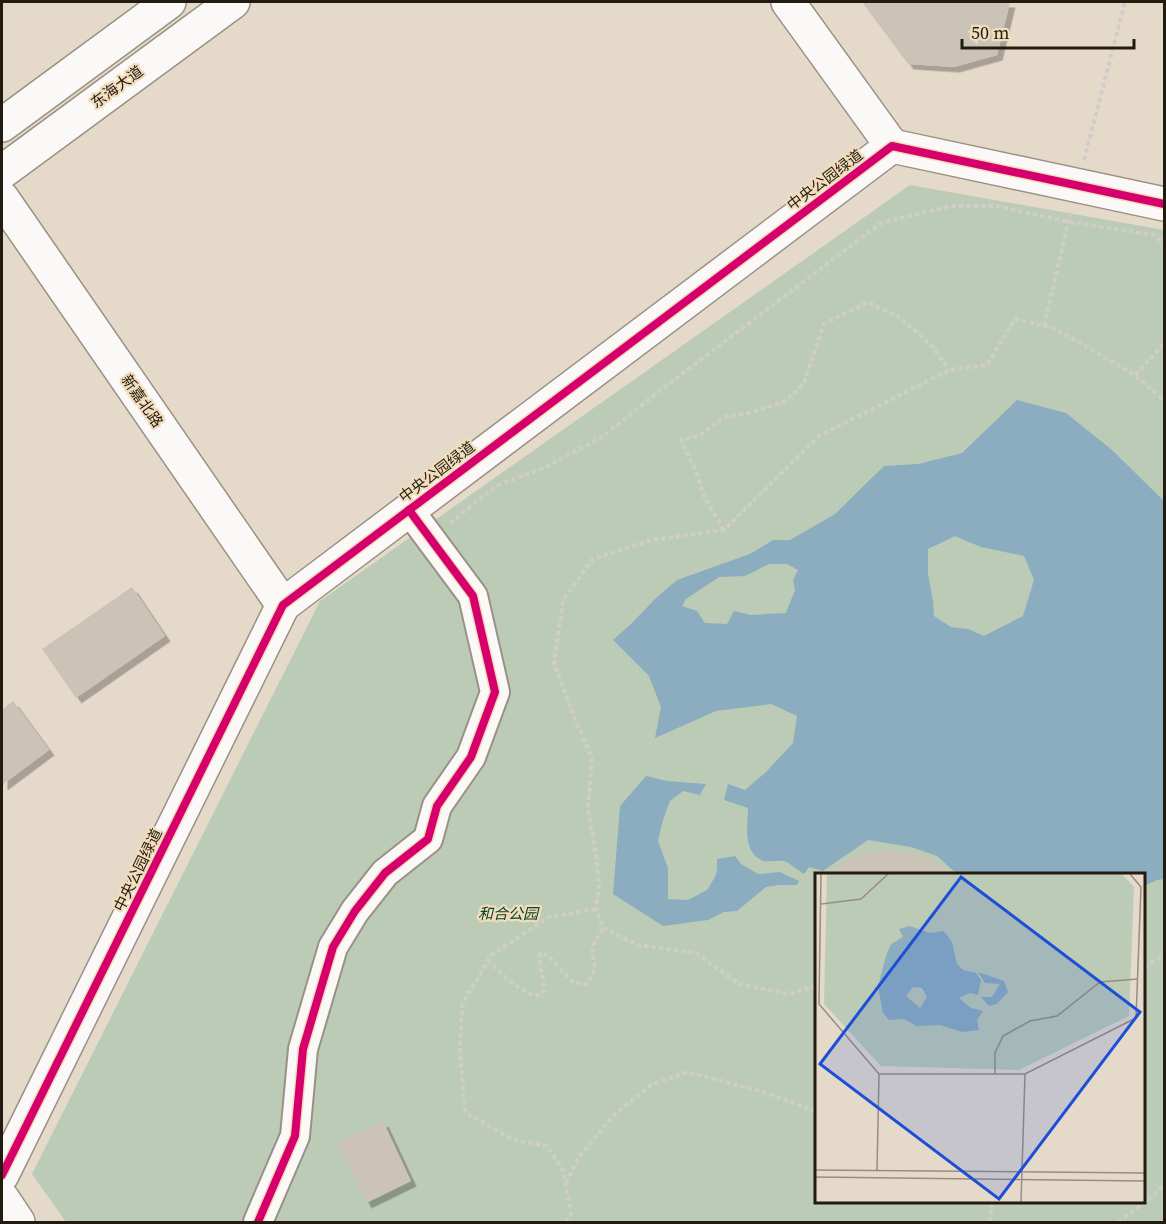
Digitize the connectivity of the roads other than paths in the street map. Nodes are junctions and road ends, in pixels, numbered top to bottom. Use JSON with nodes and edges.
{"nodes":[{"id":1,"x":169,"y":2,"type":"edge"},
{"id":2,"x":233,"y":2,"type":"edge"},
{"id":3,"x":788,"y":2,"type":"edge"},
{"id":4,"x":2,"y":125,"type":"edge"},
{"id":5,"x":892,"y":146,"type":"junction"},
{"id":6,"x":2,"y":172,"type":"edge"},
{"id":7,"x":2,"y":198,"type":"edge"},
{"id":8,"x":1164,"y":204,"type":"edge"},
{"id":9,"x":409,"y":510,"type":"junction"},
{"id":10,"x":284,"y":605,"type":"junction"},
{"id":11,"x":2,"y":1175,"type":"edge"},
{"id":12,"x":2,"y":1198,"type":"edge"},
{"id":13,"x":18,"y":1222,"type":"edge"},
{"id":14,"x":258,"y":1222,"type":"edge"}],
"edges":[{"from":1,"to":4,"type":"street"},
{"from":2,"to":6,"type":"street","name":"东海大道"},
{"from":3,"to":5,"type":"street"},
{"from":5,"to":8,"type":"street"},
{"from":5,"to":9,"type":"street","name":"中央公园绿道"},
{"from":7,"to":10,"type":"street","name":"新嘉北路"},
{"from":9,"to":10,"type":"street","name":"中央公园绿道"},
{"from":9,"to":14,"type":"street"},
{"from":10,"to":11,"type":"street","name":"中央公园绿道"},
{"from":12,"to":13,"type":"street"}]}
